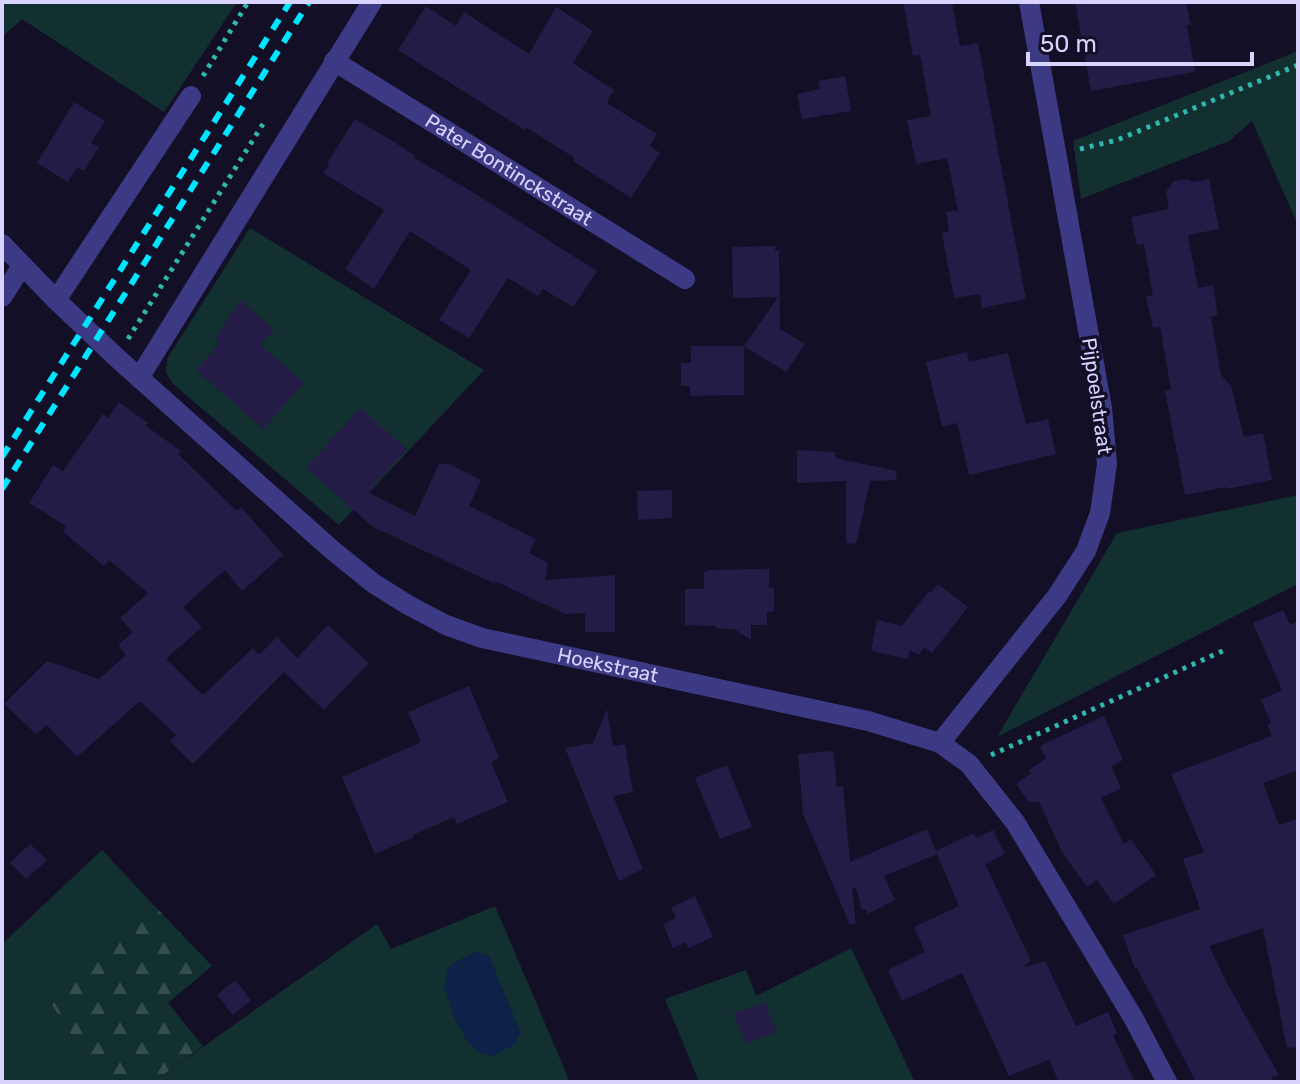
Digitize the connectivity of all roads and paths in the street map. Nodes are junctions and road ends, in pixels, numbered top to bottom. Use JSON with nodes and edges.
{"nodes":[{"id":1,"x":248,"y":2,"type":"edge"},
{"id":2,"x":372,"y":2,"type":"edge"},
{"id":3,"x":1029,"y":2,"type":"edge"},
{"id":4,"x":334,"y":61,"type":"junction"},
{"id":5,"x":1298,"y":65,"type":"edge"},
{"id":6,"x":191,"y":96,"type":"joint"},
{"id":7,"x":266,"y":120,"type":"dead end"},
{"id":8,"x":1056,"y":154,"type":"junction"},
{"id":9,"x":2,"y":244,"type":"edge"},
{"id":10,"x":22,"y":266,"type":"junction"},
{"id":11,"x":685,"y":279,"type":"dead end"},
{"id":12,"x":2,"y":297,"type":"edge"},
{"id":13,"x":56,"y":300,"type":"junction"},
{"id":14,"x":116,"y":357,"type":"junction"},
{"id":15,"x":139,"y":378,"type":"junction"},
{"id":16,"x":1227,"y":649,"type":"dead end"},
{"id":17,"x":940,"y":743,"type":"junction"},
{"id":18,"x":969,"y":764,"type":"junction"},
{"id":19,"x":1167,"y":1082,"type":"edge"}],
"edges":[{"from":1,"to":6,"type":"path"},
{"from":2,"to":4,"type":"street"},
{"from":3,"to":8,"type":"street","name":"Pijpoelstraat"},
{"from":4,"to":11,"type":"street","name":"Pater Bontinckstraat"},
{"from":4,"to":15,"type":"street"},
{"from":5,"to":8,"type":"path"},
{"from":6,"to":13,"type":"street"},
{"from":7,"to":14,"type":"path"},
{"from":8,"to":17,"type":"street","name":"Pijpoelstraat"},
{"from":9,"to":10,"type":"street","name":"Hoekstraat"},
{"from":10,"to":12,"type":"street"},
{"from":10,"to":13,"type":"street","name":"Hoekstraat"},
{"from":13,"to":14,"type":"street","name":"Hoekstraat"},
{"from":14,"to":15,"type":"street","name":"Hoekstraat"},
{"from":15,"to":17,"type":"street","name":"Hoekstraat"},
{"from":16,"to":18,"type":"path"},
{"from":17,"to":18,"type":"street","name":"Hoekstraat"},
{"from":18,"to":19,"type":"street","name":"Hoekstraat"}]}
